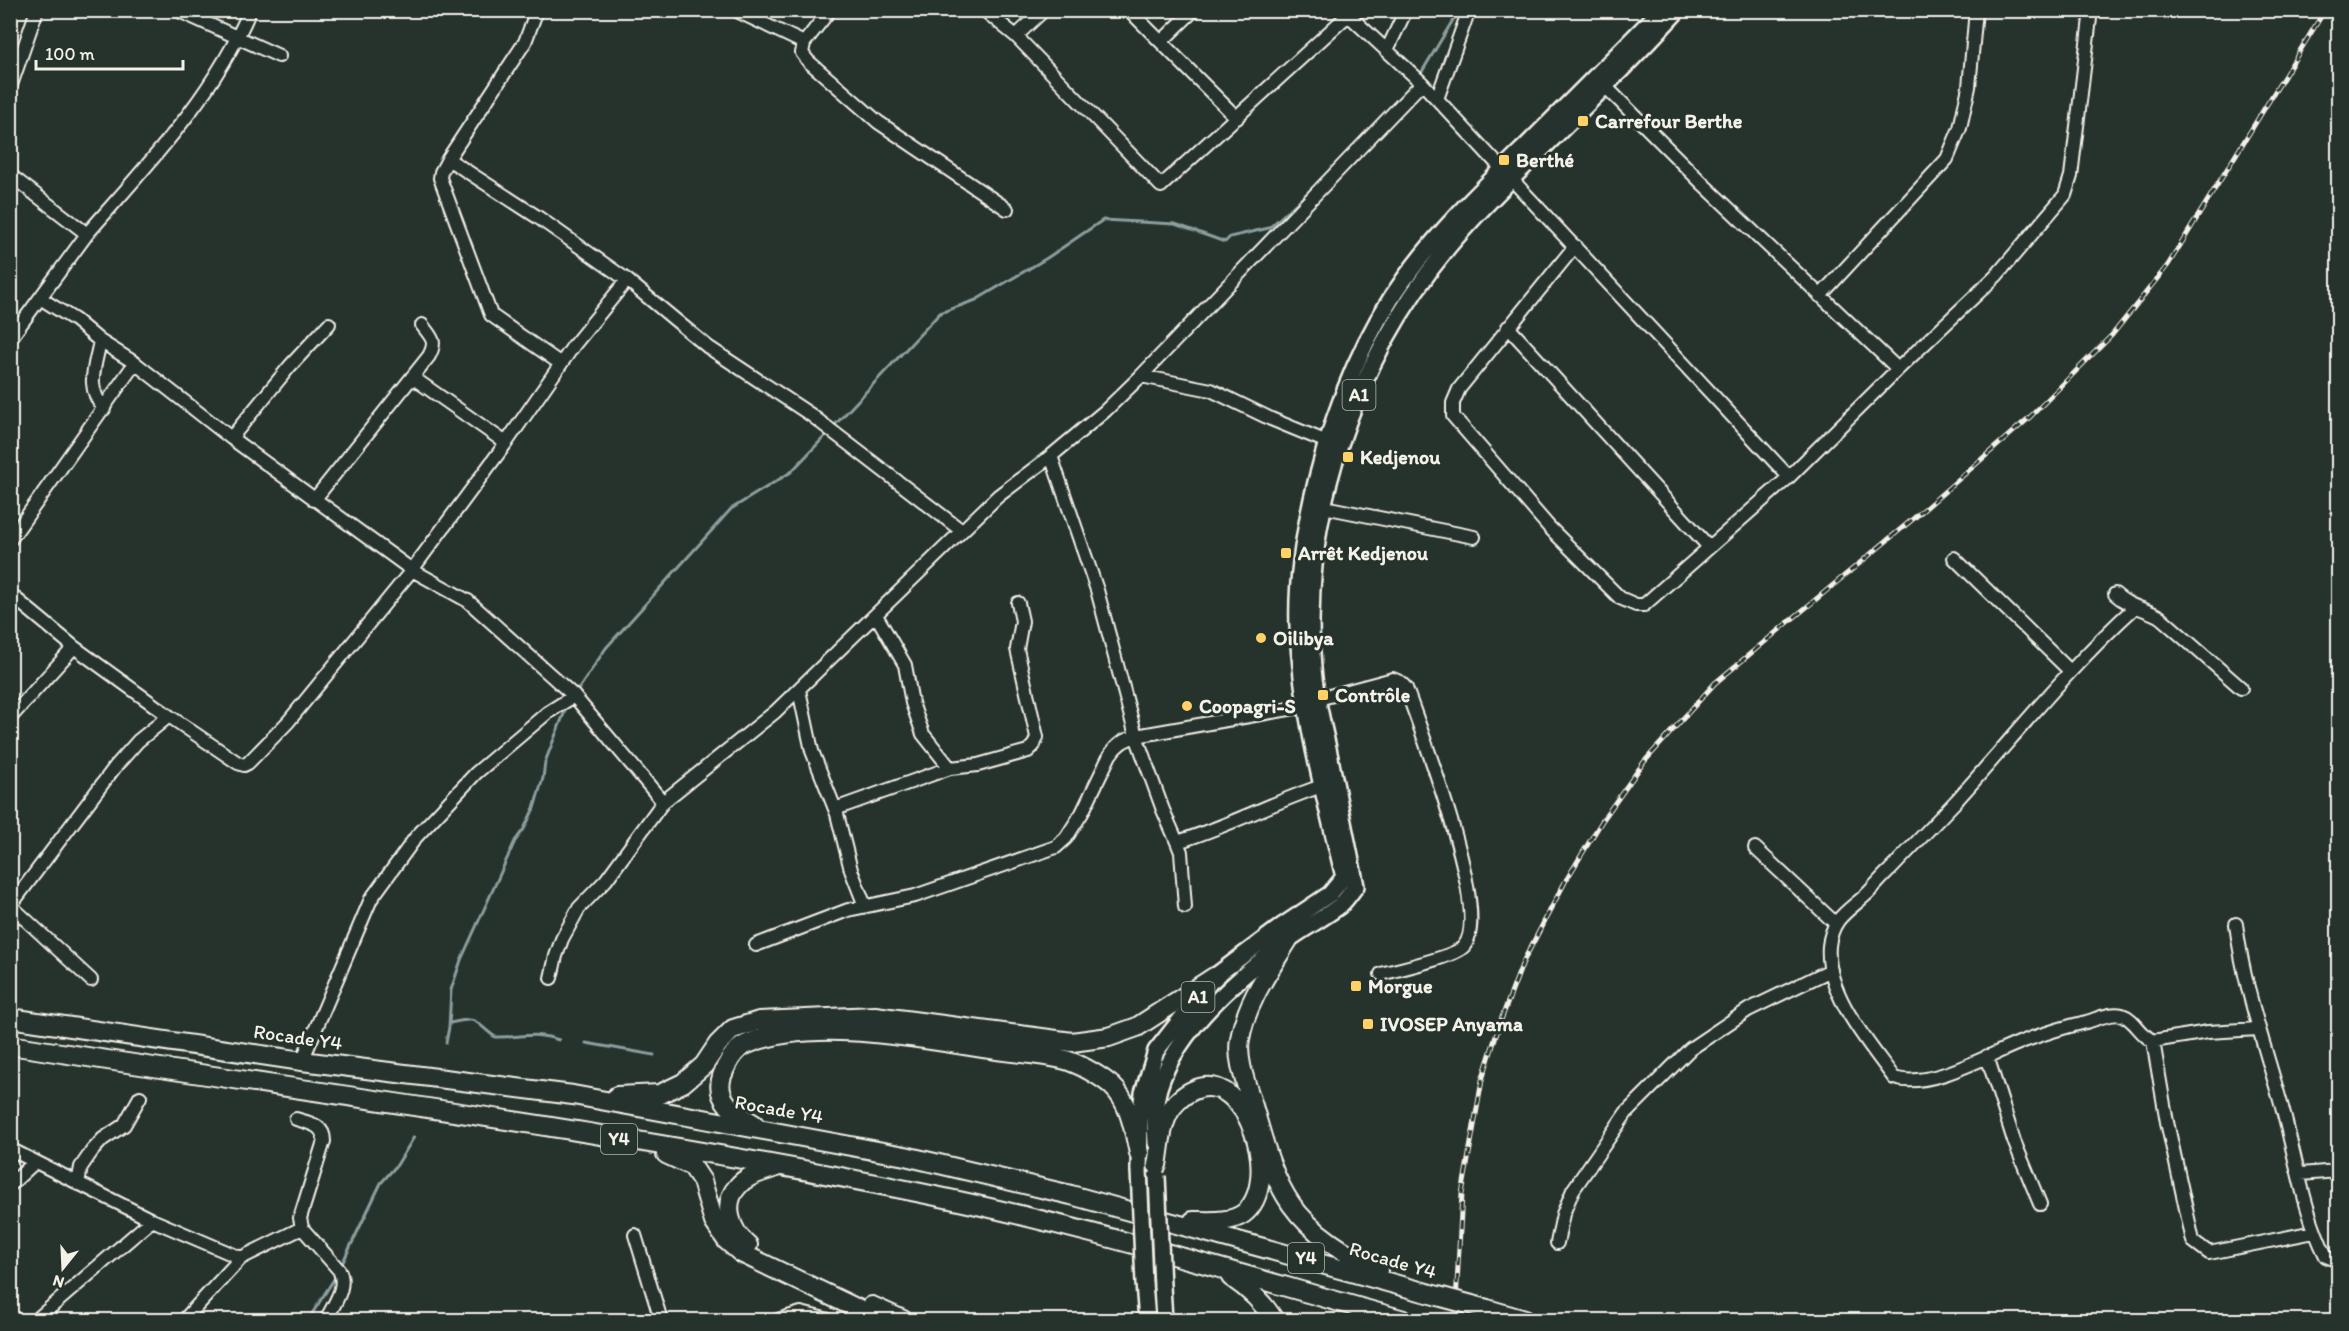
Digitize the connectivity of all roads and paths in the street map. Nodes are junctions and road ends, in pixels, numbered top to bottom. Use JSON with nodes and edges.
{"nodes":[{"id":1,"x":37,"y":10,"type":"edge"},
{"id":2,"x":177,"y":10,"type":"edge"},
{"id":3,"x":250,"y":10,"type":"edge"},
{"id":4,"x":537,"y":10,"type":"edge"},
{"id":5,"x":735,"y":10,"type":"edge"},
{"id":6,"x":830,"y":10,"type":"edge"},
{"id":7,"x":984,"y":10,"type":"edge"},
{"id":8,"x":1044,"y":10,"type":"edge"},
{"id":9,"x":1130,"y":10,"type":"edge"},
{"id":10,"x":1194,"y":10,"type":"edge"},
{"id":11,"x":1406,"y":10,"type":"edge"},
{"id":12,"x":1469,"y":10,"type":"edge"},
{"id":13,"x":1661,"y":10,"type":"edge"},
{"id":14,"x":1678,"y":10,"type":"edge"},
{"id":15,"x":1976,"y":10,"type":"edge"},
{"id":16,"x":2091,"y":10,"type":"edge"},
{"id":17,"x":1345,"y":13,"type":"edge"},
{"id":18,"x":1016,"y":36,"type":"junction"},
{"id":19,"x":239,"y":38,"type":"junction"},
{"id":20,"x":1161,"y":42,"type":"junction"},
{"id":21,"x":804,"y":43,"type":"junction"},
{"id":22,"x":1387,"y":50,"type":"junction"},
{"id":23,"x":279,"y":56,"type":"dead end"},
{"id":24,"x":13,"y":72,"type":"edge"},
{"id":25,"x":1422,"y":83,"type":"junction"},
{"id":26,"x":1605,"y":86,"type":"junction"},
{"id":27,"x":10,"y":88,"type":"edge"},
{"id":28,"x":1437,"y":99,"type":"junction"},
{"id":29,"x":1237,"y":118,"type":"junction"},
{"id":30,"x":448,"y":159,"type":"junction"},
{"id":31,"x":1508,"y":173,"type":"junction"},
{"id":32,"x":10,"y":175,"type":"edge"},
{"id":33,"x":1006,"y":209,"type":"dead end"},
{"id":34,"x":87,"y":234,"type":"junction"},
{"id":35,"x":1575,"y":246,"type":"junction"},
{"id":36,"x":627,"y":280,"type":"junction"},
{"id":37,"x":1820,"y":296,"type":"junction"},
{"id":38,"x":40,"y":298,"type":"junction"},
{"id":39,"x":328,"y":324,"type":"dead end"},
{"id":40,"x":422,"y":325,"type":"dead end"},
{"id":41,"x":1508,"y":327,"type":"junction"},
{"id":42,"x":10,"y":339,"type":"edge"},
{"id":43,"x":100,"y":341,"type":"junction"},
{"id":44,"x":135,"y":363,"type":"junction"},
{"id":45,"x":561,"y":364,"type":"junction"},
{"id":46,"x":1898,"y":369,"type":"junction"},
{"id":47,"x":1141,"y":376,"type":"junction"},
{"id":48,"x":412,"y":377,"type":"junction"},
{"id":49,"x":104,"y":409,"type":"junction"},
{"id":50,"x":231,"y":438,"type":"junction"},
{"id":51,"x":1327,"y":442,"type":"junction"},
{"id":52,"x":506,"y":443,"type":"junction"},
{"id":53,"x":1051,"y":456,"type":"junction"},
{"id":54,"x":1789,"y":477,"type":"junction"},
{"id":55,"x":314,"y":500,"type":"junction"},
{"id":56,"x":1324,"y":507,"type":"junction"},
{"id":57,"x":962,"y":531,"type":"junction"},
{"id":58,"x":1474,"y":537,"type":"dead end"},
{"id":59,"x":10,"y":540,"type":"edge"},
{"id":60,"x":1709,"y":547,"type":"junction"},
{"id":61,"x":1954,"y":558,"type":"dead end"},
{"id":62,"x":412,"y":570,"type":"junction"},
{"id":63,"x":10,"y":594,"type":"edge"},
{"id":64,"x":2115,"y":594,"type":"dead end"},
{"id":65,"x":1018,"y":603,"type":"dead end"},
{"id":66,"x":2134,"y":608,"type":"junction"},
{"id":67,"x":876,"y":615,"type":"junction"},
{"id":68,"x":74,"y":647,"type":"junction"},
{"id":69,"x":2070,"y":671,"type":"junction"},
{"id":70,"x":2241,"y":688,"type":"dead end"},
{"id":71,"x":799,"y":690,"type":"junction"},
{"id":72,"x":574,"y":696,"type":"junction"},
{"id":73,"x":1312,"y":703,"type":"junction"},
{"id":74,"x":169,"y":716,"type":"junction"},
{"id":75,"x":10,"y":718,"type":"edge"},
{"id":76,"x":1136,"y":736,"type":"junction"},
{"id":77,"x":950,"y":768,"type":"junction"},
{"id":78,"x":1322,"y":786,"type":"junction"},
{"id":79,"x":663,"y":802,"type":"junction"},
{"id":80,"x":835,"y":809,"type":"junction"},
{"id":81,"x":1177,"y":842,"type":"junction"},
{"id":82,"x":1755,"y":848,"type":"dead end"},
{"id":83,"x":11,"y":905,"type":"edge"},
{"id":84,"x":865,"y":906,"type":"junction"},
{"id":85,"x":1185,"y":907,"type":"dead end"},
{"id":86,"x":1836,"y":924,"type":"junction"},
{"id":87,"x":2236,"y":924,"type":"dead end"},
{"id":88,"x":1288,"y":940,"type":"junction"},
{"id":89,"x":756,"y":945,"type":"dead end"},
{"id":90,"x":1832,"y":970,"type":"junction"},
{"id":91,"x":1381,"y":974,"type":"dead end"},
{"id":92,"x":1214,"y":977,"type":"junction"},
{"id":93,"x":552,"y":978,"type":"dead end"},
{"id":94,"x":91,"y":980,"type":"dead end"},
{"id":95,"x":10,"y":1018,"type":"edge"},
{"id":96,"x":2258,"y":1029,"type":"junction"},
{"id":97,"x":2153,"y":1041,"type":"junction"},
{"id":98,"x":10,"y":1045,"type":"edge"},
{"id":99,"x":1988,"y":1056,"type":"junction"},
{"id":100,"x":302,"y":1061,"type":"junction"},
{"id":101,"x":573,"y":1095,"type":"junction"},
{"id":102,"x":140,"y":1097,"type":"dead end"},
{"id":103,"x":296,"y":1119,"type":"dead end"},
{"id":104,"x":760,"y":1128,"type":"junction"},
{"id":105,"x":583,"y":1133,"type":"junction"},
{"id":106,"x":10,"y":1149,"type":"edge"},
{"id":107,"x":35,"y":1162,"type":"junction"},
{"id":108,"x":779,"y":1166,"type":"junction"},
{"id":109,"x":1148,"y":1166,"type":"junction"},
{"id":110,"x":2338,"y":1171,"type":"edge"},
{"id":111,"x":2300,"y":1174,"type":"junction"},
{"id":112,"x":78,"y":1184,"type":"junction"},
{"id":113,"x":10,"y":1185,"type":"edge"},
{"id":114,"x":2040,"y":1204,"type":"dead end"},
{"id":115,"x":152,"y":1220,"type":"junction"},
{"id":116,"x":1173,"y":1222,"type":"junction"},
{"id":117,"x":302,"y":1228,"type":"junction"},
{"id":118,"x":2314,"y":1232,"type":"junction"},
{"id":119,"x":635,"y":1235,"type":"dead end"},
{"id":120,"x":1557,"y":1243,"type":"dead end"},
{"id":121,"x":241,"y":1258,"type":"junction"},
{"id":122,"x":2338,"y":1261,"type":"edge"},
{"id":123,"x":1220,"y":1269,"type":"junction"},
{"id":124,"x":1414,"y":1288,"type":"junction"},
{"id":125,"x":36,"y":1320,"type":"edge"},
{"id":126,"x":184,"y":1320,"type":"edge"},
{"id":127,"x":326,"y":1320,"type":"edge"},
{"id":128,"x":661,"y":1320,"type":"edge"},
{"id":129,"x":778,"y":1320,"type":"edge"},
{"id":130,"x":829,"y":1320,"type":"edge"},
{"id":131,"x":881,"y":1320,"type":"edge"},
{"id":132,"x":903,"y":1320,"type":"edge"},
{"id":133,"x":1147,"y":1320,"type":"edge"},
{"id":134,"x":1164,"y":1320,"type":"edge"},
{"id":135,"x":1274,"y":1320,"type":"edge"},
{"id":136,"x":1404,"y":1320,"type":"edge"},
{"id":137,"x":1525,"y":1320,"type":"edge"}],
"edges":[{"from":1,"to":24,"type":"street"},
{"from":2,"to":19,"type":"street"},
{"from":3,"to":19,"type":"street"},
{"from":4,"to":30,"type":"street"},
{"from":5,"to":21,"type":"street"},
{"from":6,"to":21,"type":"street"},
{"from":7,"to":18,"type":"street"},
{"from":8,"to":18,"type":"street"},
{"from":9,"to":20,"type":"street"},
{"from":10,"to":20,"type":"street"},
{"from":11,"to":22,"type":"street"},
{"from":12,"to":28,"type":"street"},
{"from":13,"to":31,"type":"main road","number":"A1"},
{"from":14,"to":26,"type":"main road","number":"A1"},
{"from":15,"to":37,"type":"street"},
{"from":16,"to":46,"type":"street"},
{"from":17,"to":22,"type":"street"},
{"from":17,"to":29,"type":"street"},
{"from":18,"to":29,"type":"street"},
{"from":19,"to":23,"type":"street"},
{"from":19,"to":34,"type":"street"},
{"from":20,"to":29,"type":"street"},
{"from":21,"to":33,"type":"street"},
{"from":22,"to":25,"type":"street"},
{"from":24,"to":27,"type":"street"},
{"from":25,"to":28,"type":"street"},
{"from":25,"to":47,"type":"street"},
{"from":26,"to":31,"type":"main road","number":"A1"},
{"from":26,"to":37,"type":"street"},
{"from":28,"to":31,"type":"street"},
{"from":30,"to":36,"type":"street"},
{"from":30,"to":45,"type":"street"},
{"from":31,"to":35,"type":"street"},
{"from":31,"to":51,"type":"main road","number":"A1"},
{"from":31,"to":56,"type":"main road","number":"A1"},
{"from":32,"to":34,"type":"street"},
{"from":34,"to":38,"type":"street"},
{"from":35,"to":41,"type":"street"},
{"from":35,"to":54,"type":"street"},
{"from":36,"to":45,"type":"street"},
{"from":36,"to":57,"type":"street"},
{"from":37,"to":46,"type":"street"},
{"from":38,"to":42,"type":"street"},
{"from":38,"to":43,"type":"street"},
{"from":39,"to":50,"type":"street"},
{"from":40,"to":48,"type":"street"},
{"from":41,"to":60,"type":"street"},
{"from":41,"to":60,"type":"street"},
{"from":43,"to":44,"type":"street"},
{"from":43,"to":49,"type":"street"},
{"from":44,"to":49,"type":"street"},
{"from":44,"to":50,"type":"street"},
{"from":45,"to":52,"type":"street"},
{"from":46,"to":54,"type":"street"},
{"from":47,"to":51,"type":"street"},
{"from":47,"to":53,"type":"street"},
{"from":48,"to":52,"type":"street"},
{"from":48,"to":55,"type":"street"},
{"from":49,"to":59,"type":"street"},
{"from":50,"to":55,"type":"street"},
{"from":51,"to":73,"type":"main road","number":"A1"},
{"from":52,"to":62,"type":"street"},
{"from":53,"to":57,"type":"street"},
{"from":53,"to":76,"type":"street"},
{"from":54,"to":60,"type":"street"},
{"from":55,"to":62,"type":"street"},
{"from":56,"to":58,"type":"street"},
{"from":56,"to":73,"type":"main road","number":"A1"},
{"from":57,"to":67,"type":"street"},
{"from":61,"to":69,"type":"street"},
{"from":62,"to":72,"type":"street"},
{"from":62,"to":74,"type":"street"},
{"from":63,"to":68,"type":"street"},
{"from":64,"to":66,"type":"street"},
{"from":65,"to":77,"type":"street"},
{"from":66,"to":69,"type":"street"},
{"from":66,"to":70,"type":"street"},
{"from":67,"to":71,"type":"street"},
{"from":67,"to":77,"type":"street"},
{"from":68,"to":74,"type":"street"},
{"from":68,"to":75,"type":"street"},
{"from":69,"to":86,"type":"street"},
{"from":71,"to":79,"type":"street"},
{"from":71,"to":80,"type":"street"},
{"from":72,"to":79,"type":"street"},
{"from":72,"to":100,"type":"street"},
{"from":73,"to":76,"type":"street"},
{"from":73,"to":78,"type":"main road","number":"A1"},
{"from":73,"to":88,"type":"main road","number":"A1"},
{"from":73,"to":91,"type":"street"},
{"from":74,"to":83,"type":"street"},
{"from":76,"to":81,"type":"street"},
{"from":76,"to":84,"type":"street"},
{"from":77,"to":80,"type":"street"},
{"from":78,"to":81,"type":"street"},
{"from":78,"to":92,"type":"main road","number":"A1"},
{"from":79,"to":93,"type":"street"},
{"from":80,"to":84,"type":"street"},
{"from":81,"to":85,"type":"street"},
{"from":82,"to":86,"type":"street"},
{"from":83,"to":94,"type":"street"},
{"from":84,"to":89,"type":"street"},
{"from":86,"to":90,"type":"street"},
{"from":87,"to":96,"type":"street"},
{"from":88,"to":109,"type":"main road","number":"A1"},
{"from":88,"to":124,"type":"highway"},
{"from":90,"to":99,"type":"street"},
{"from":90,"to":120,"type":"street"},
{"from":92,"to":101,"type":"highway"},
{"from":92,"to":109,"type":"main road","number":"A1"},
{"from":95,"to":100,"type":"highway","name":"Rocade Y4","number":"Y4"},
{"from":96,"to":97,"type":"street"},
{"from":96,"to":111,"type":"street"},
{"from":97,"to":99,"type":"street"},
{"from":97,"to":118,"type":"street"},
{"from":98,"to":105,"type":"highway","number":"Y4"},
{"from":99,"to":114,"type":"street"},
{"from":100,"to":101,"type":"highway","name":"Rocade Y4","number":"Y4"},
{"from":101,"to":104,"type":"highway","name":"Rocade Y4","number":"Y4"},
{"from":102,"to":112,"type":"street"},
{"from":103,"to":117,"type":"street"},
{"from":104,"to":109,"type":"highway"},
{"from":104,"to":116,"type":"highway","name":"Rocade Y4","number":"Y4"},
{"from":105,"to":108,"type":"highway","number":"Y4"},
{"from":105,"to":131,"type":"highway"},
{"from":106,"to":107,"type":"street"},
{"from":107,"to":112,"type":"street"},
{"from":107,"to":113,"type":"street"},
{"from":108,"to":123,"type":"highway","number":"Y4"},
{"from":108,"to":132,"type":"highway"},
{"from":109,"to":116,"type":"highway"},
{"from":109,"to":133,"type":"main road","number":"A1","bridge":true},
{"from":109,"to":134,"type":"main road","number":"A1","bridge":true},
{"from":110,"to":111,"type":"street"},
{"from":111,"to":118,"type":"street"},
{"from":112,"to":115,"type":"street"},
{"from":115,"to":121,"type":"street"},
{"from":115,"to":125,"type":"street"},
{"from":116,"to":124,"type":"highway","name":"Rocade Y4","number":"Y4"},
{"from":117,"to":121,"type":"street"},
{"from":117,"to":127,"type":"street"},
{"from":118,"to":122,"type":"street"},
{"from":119,"to":128,"type":"street"},
{"from":121,"to":126,"type":"street"},
{"from":123,"to":135,"type":"highway"},
{"from":123,"to":136,"type":"highway","number":"Y4"},
{"from":124,"to":137,"type":"highway","name":"Rocade Y4","number":"Y4","bridge":true},
{"from":129,"to":130,"type":"street"}]}
